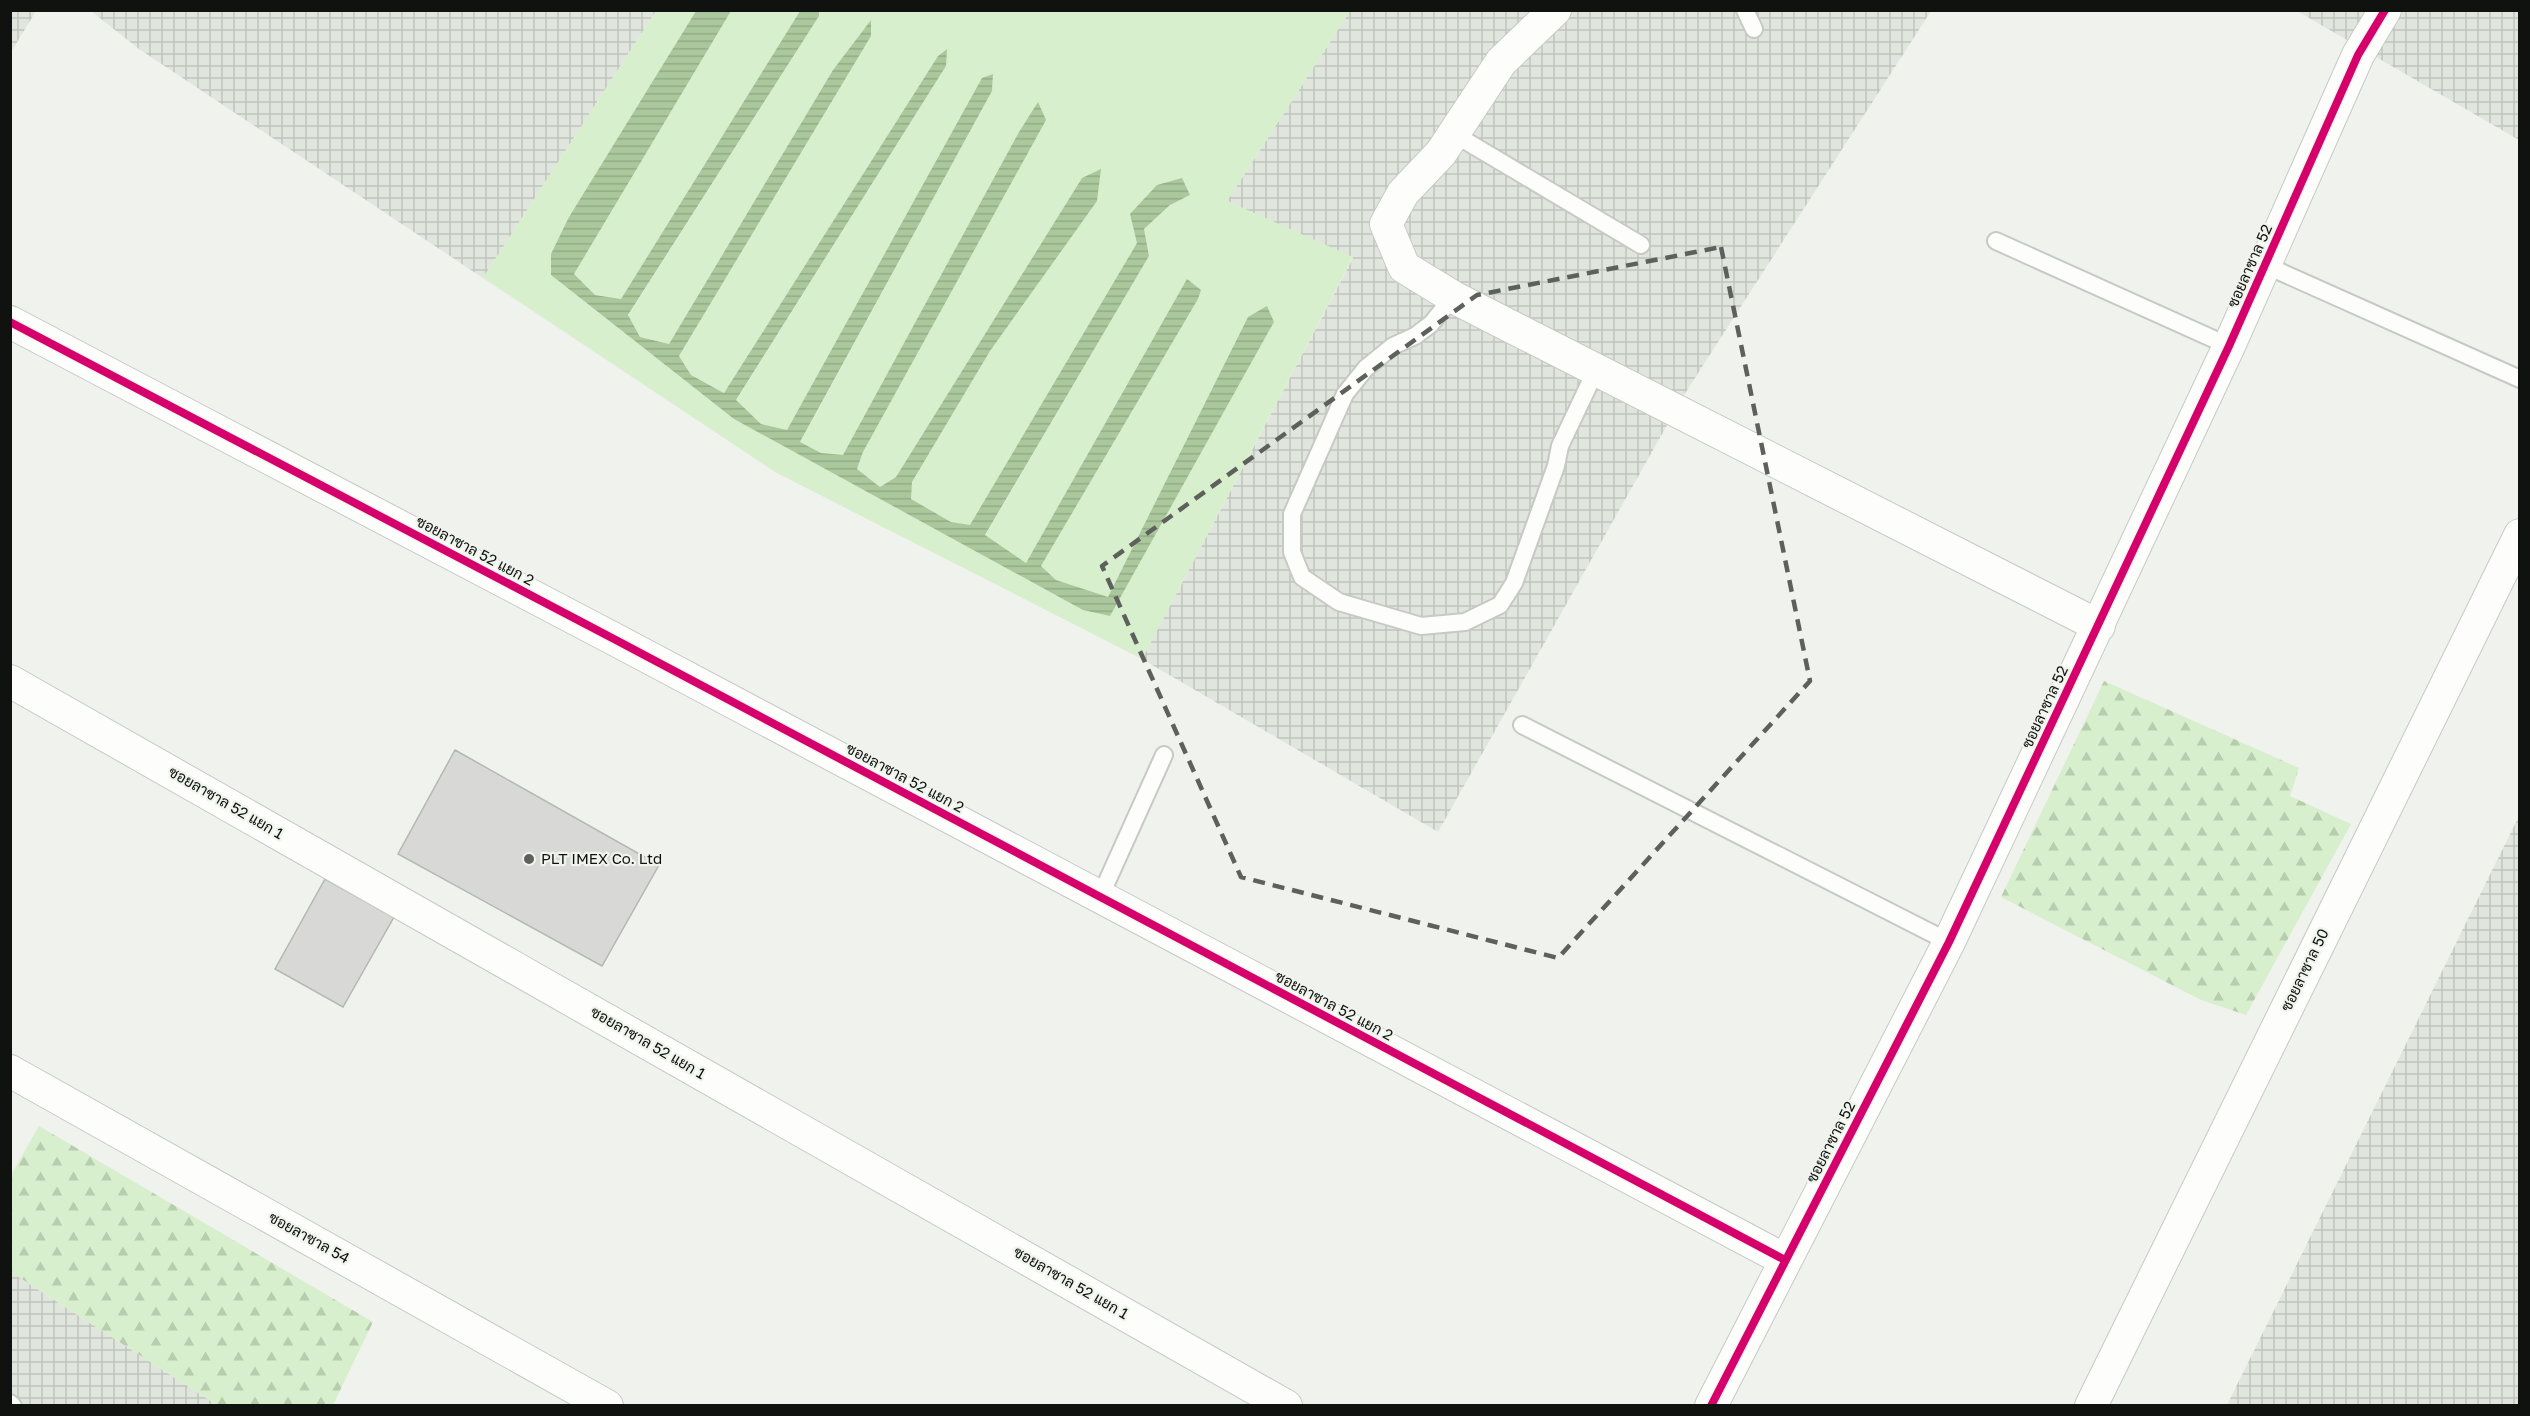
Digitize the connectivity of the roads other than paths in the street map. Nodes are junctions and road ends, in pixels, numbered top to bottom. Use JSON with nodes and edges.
{"nodes":[{"id":1,"x":1555,"y":10,"type":"edge"},
{"id":2,"x":1745,"y":10,"type":"edge"},
{"id":3,"x":2385,"y":10,"type":"edge"},
{"id":4,"x":1754,"y":29,"type":"dead end"},
{"id":5,"x":1454,"y":134,"type":"junction"},
{"id":6,"x":1996,"y":241,"type":"dead end"},
{"id":7,"x":1641,"y":245,"type":"dead end"},
{"id":8,"x":2265,"y":266,"type":"junction"},
{"id":9,"x":1453,"y":297,"type":"junction"},
{"id":10,"x":10,"y":322,"type":"edge"},
{"id":11,"x":2229,"y":346,"type":"junction"},
{"id":12,"x":1596,"y":370,"type":"junction"},
{"id":13,"x":2520,"y":379,"type":"edge"},
{"id":14,"x":2520,"y":535,"type":"edge"},
{"id":15,"x":2099,"y":626,"type":"junction"},
{"id":16,"x":10,"y":681,"type":"edge"},
{"id":17,"x":1522,"y":725,"type":"dead end"},
{"id":18,"x":1164,"y":754,"type":"dead end"},
{"id":19,"x":1100,"y":897,"type":"junction"},
{"id":20,"x":1949,"y":942,"type":"junction"},
{"id":21,"x":10,"y":1071,"type":"edge"},
{"id":22,"x":1785,"y":1260,"type":"junction"},
{"id":23,"x":607,"y":1406,"type":"edge"},
{"id":24,"x":1287,"y":1406,"type":"edge"},
{"id":25,"x":1711,"y":1406,"type":"edge"},
{"id":26,"x":2091,"y":1406,"type":"edge"}],
"edges":[{"from":1,"to":5,"type":"street"},
{"from":2,"to":4,"type":"lane"},
{"from":3,"to":8,"type":"street","name":"ซอยลาซาล 52"},
{"from":5,"to":7,"type":"lane"},
{"from":5,"to":9,"type":"street"},
{"from":6,"to":11,"type":"lane"},
{"from":8,"to":11,"type":"street","name":"ซอยลาซาล 52"},
{"from":8,"to":13,"type":"lane"},
{"from":9,"to":12,"type":"street"},
{"from":9,"to":12,"type":"lane"},
{"from":10,"to":19,"type":"street","name":"ซอยลาซาล 52 แยก 2"},
{"from":11,"to":15,"type":"street","name":"ซอยลาซาล 52"},
{"from":12,"to":15,"type":"street"},
{"from":14,"to":26,"type":"street","name":"ซอยลาซาล 50"},
{"from":15,"to":20,"type":"street","name":"ซอยลาซาล 52"},
{"from":16,"to":24,"type":"street","name":"ซอยลาซาล 52 แยก 1"},
{"from":17,"to":20,"type":"lane"},
{"from":18,"to":19,"type":"lane"},
{"from":19,"to":22,"type":"street","name":"ซอยลาซาล 52 แยก 2"},
{"from":20,"to":22,"type":"street","name":"ซอยลาซาล 52"},
{"from":21,"to":23,"type":"street","name":"ซอยลาซาล 54"},
{"from":22,"to":25,"type":"street","name":"ซอยลาซาล 52"}]}
